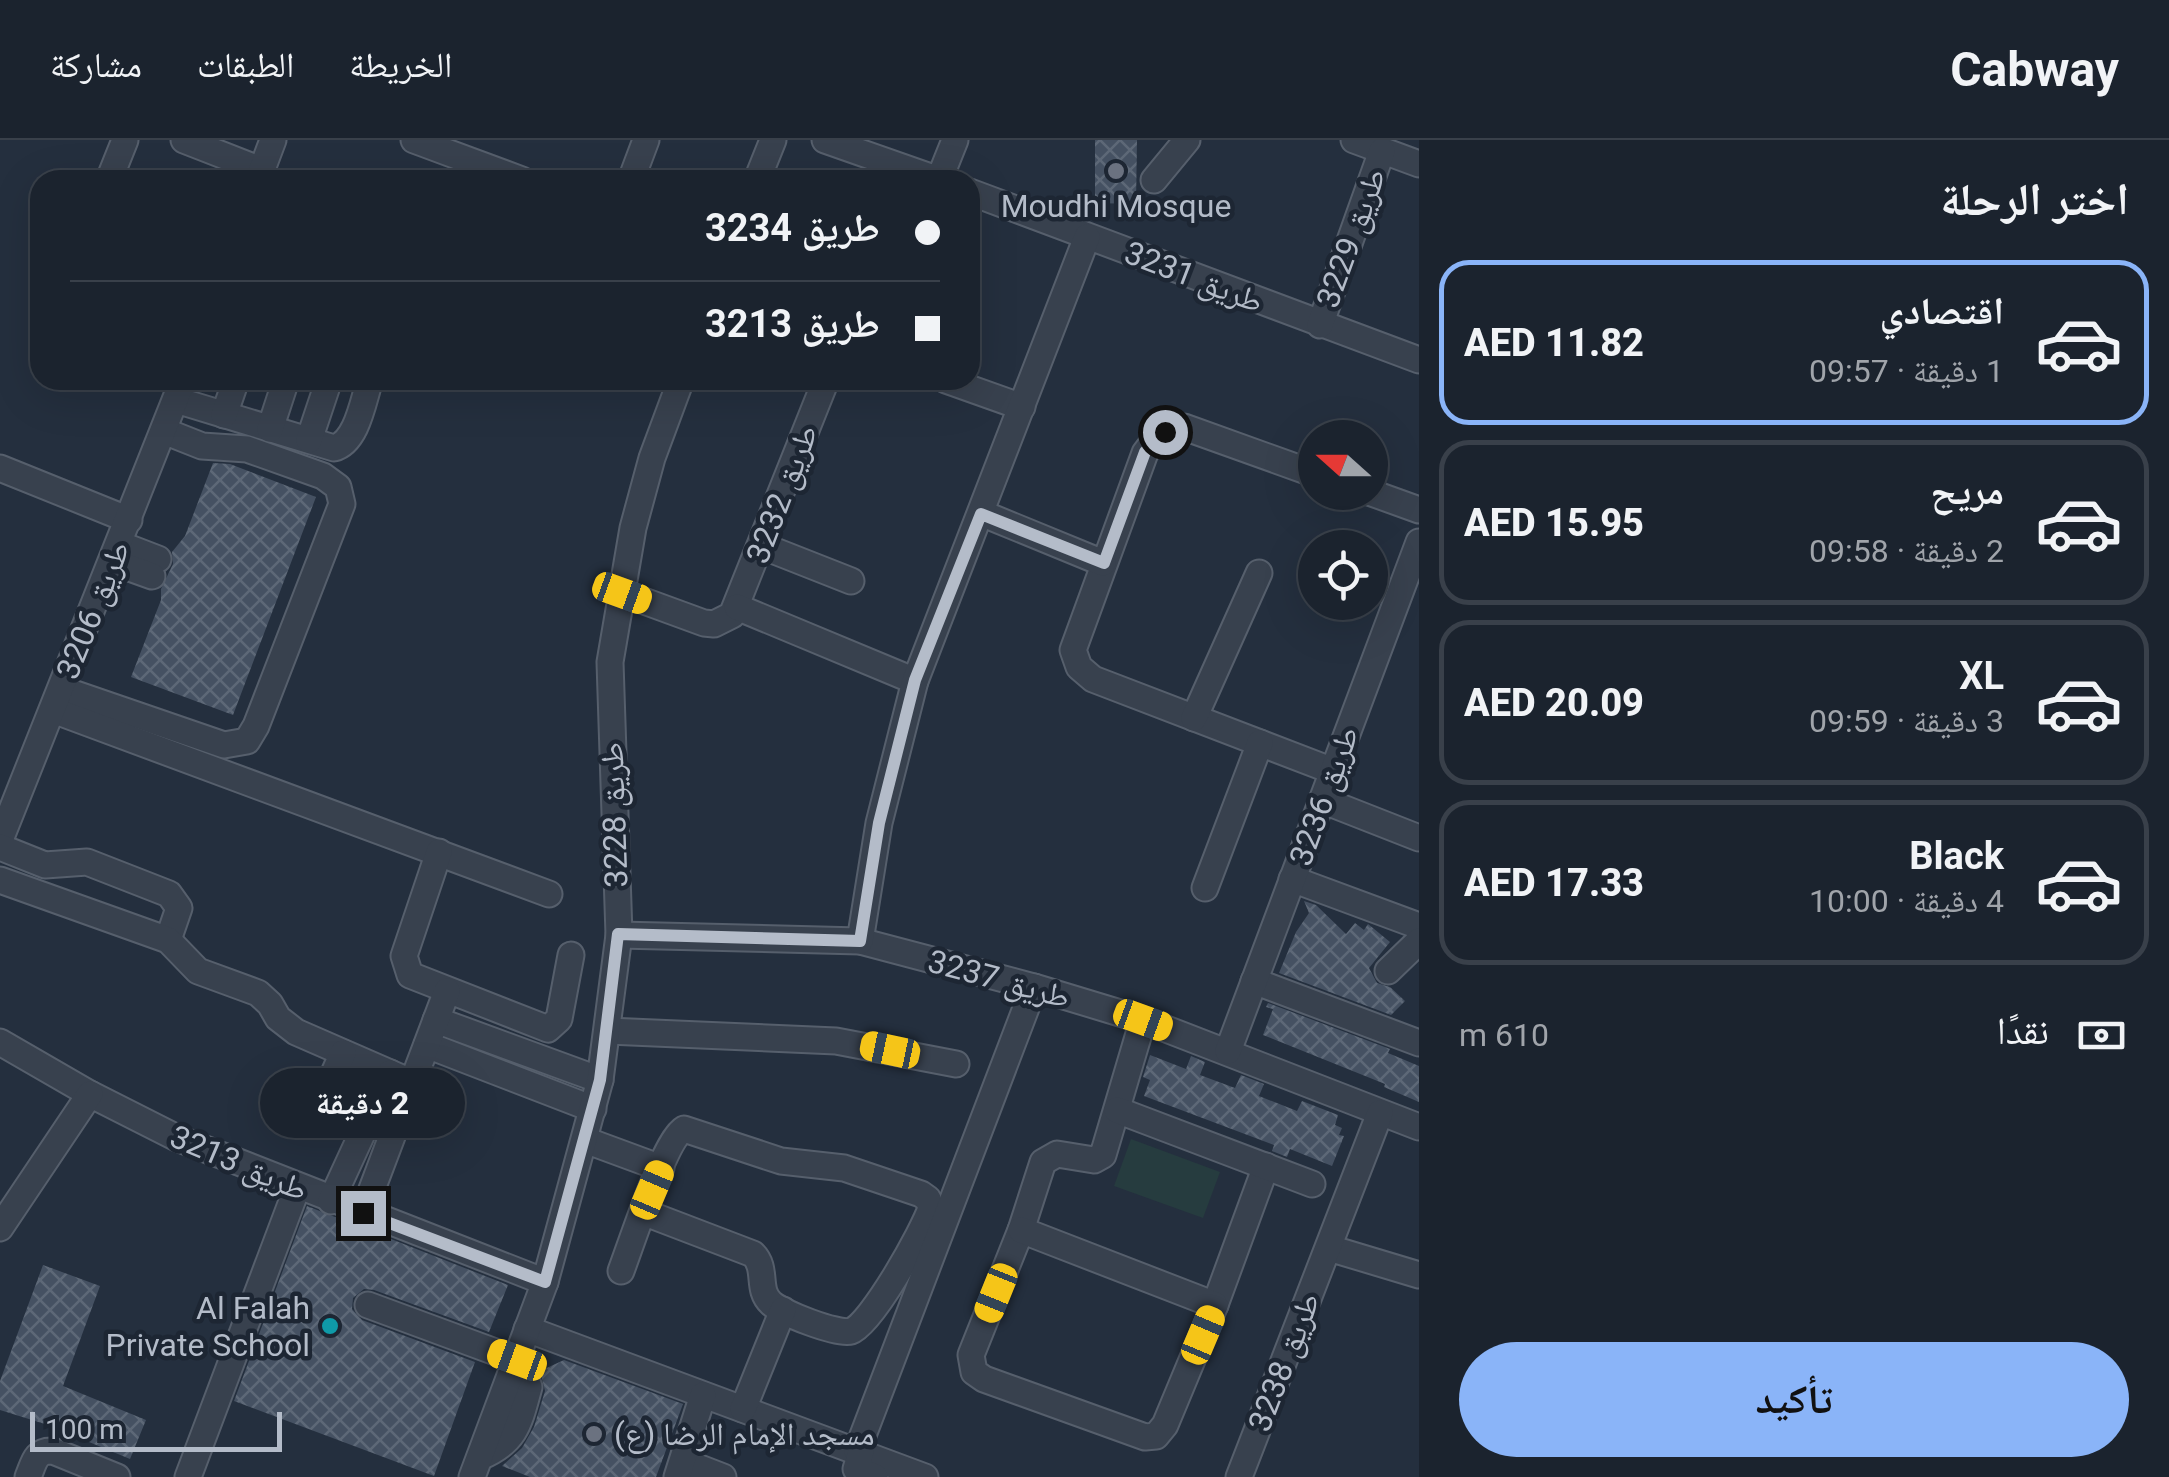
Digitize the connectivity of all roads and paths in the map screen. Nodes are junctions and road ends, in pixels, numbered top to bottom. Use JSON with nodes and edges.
{"nodes":[{"id":1,"x":125,"y":140,"type":"edge"},
{"id":2,"x":184,"y":140,"type":"edge"},
{"id":3,"x":273,"y":140,"type":"edge"},
{"id":4,"x":414,"y":140,"type":"edge"},
{"id":5,"x":646,"y":140,"type":"edge"},
{"id":6,"x":773,"y":140,"type":"edge"},
{"id":7,"x":825,"y":140,"type":"edge"},
{"id":8,"x":955,"y":140,"type":"edge"},
{"id":9,"x":1187,"y":140,"type":"edge"},
{"id":10,"x":1354,"y":140,"type":"edge"},
{"id":11,"x":453,"y":146,"type":"edge"},
{"id":12,"x":1382,"y":151,"type":"junction"},
{"id":13,"x":1419,"y":164,"type":"edge"},
{"id":14,"x":113,"y":170,"type":"edge"},
{"id":15,"x":249,"y":170,"type":"edge"},
{"id":16,"x":262,"y":170,"type":"edge"},
{"id":17,"x":502,"y":170,"type":"edge"},
{"id":18,"x":635,"y":170,"type":"edge"},
{"id":19,"x":762,"y":170,"type":"edge"},
{"id":20,"x":910,"y":170,"type":"edge"},
{"id":21,"x":943,"y":170,"type":"edge"},
{"id":22,"x":1154,"y":180,"type":"dead end"},
{"id":23,"x":980,"y":196,"type":"edge"},
{"id":24,"x":1087,"y":237,"type":"junction"},
{"id":25,"x":1320,"y":325,"type":"junction"},
{"id":26,"x":1419,"y":360,"type":"edge"},
{"id":27,"x":180,"y":390,"type":"edge"},
{"id":28,"x":233,"y":390,"type":"edge"},
{"id":29,"x":283,"y":390,"type":"edge"},
{"id":30,"x":326,"y":390,"type":"edge"},
{"id":31,"x":366,"y":390,"type":"edge"},
{"id":32,"x":677,"y":390,"type":"edge"},
{"id":33,"x":822,"y":390,"type":"edge"},
{"id":34,"x":974,"y":390,"type":"edge"},
{"id":35,"x":1022,"y":407,"type":"junction"},
{"id":36,"x":224,"y":415,"type":"junction"},
{"id":37,"x":270,"y":428,"type":"junction"},
{"id":38,"x":164,"y":431,"type":"junction"},
{"id":39,"x":309,"y":440,"type":"junction"},
{"id":40,"x":0,"y":468,"type":"edge"},
{"id":41,"x":1298,"y":468,"type":"edge"},
{"id":42,"x":1388,"y":499,"type":"edge"},
{"id":43,"x":1419,"y":510,"type":"edge"},
{"id":44,"x":981,"y":514,"type":"junction"},
{"id":45,"x":129,"y":520,"type":"junction"},
{"id":46,"x":1419,"y":542,"type":"edge"},
{"id":47,"x":762,"y":546,"type":"junction"},
{"id":48,"x":116,"y":553,"type":"junction"},
{"id":49,"x":1104,"y":563,"type":"junction"},
{"id":50,"x":155,"y":568,"type":"dead end"},
{"id":51,"x":1260,"y":573,"type":"dead end"},
{"id":52,"x":850,"y":580,"type":"dead end"},
{"id":53,"x":622,"y":593,"type":"junction"},
{"id":54,"x":737,"y":607,"type":"junction"},
{"id":55,"x":915,"y":680,"type":"junction"},
{"id":56,"x":58,"y":700,"type":"junction"},
{"id":57,"x":1194,"y":718,"type":"junction"},
{"id":58,"x":1260,"y":743,"type":"junction"},
{"id":59,"x":1333,"y":771,"type":"junction"},
{"id":60,"x":1322,"y":800,"type":"junction"},
{"id":61,"x":1419,"y":838,"type":"edge"},
{"id":62,"x":0,"y":843,"type":"edge"},
{"id":63,"x":439,"y":852,"type":"junction"},
{"id":64,"x":1292,"y":879,"type":"junction"},
{"id":65,"x":0,"y":880,"type":"edge"},
{"id":66,"x":1205,"y":888,"type":"dead end"},
{"id":67,"x":549,"y":894,"type":"dead end"},
{"id":68,"x":1419,"y":926,"type":"edge"},
{"id":69,"x":618,"y":934,"type":"junction"},
{"id":70,"x":168,"y":940,"type":"junction"},
{"id":71,"x":860,"y":941,"type":"junction"},
{"id":72,"x":1419,"y":941,"type":"edge"},
{"id":73,"x":571,"y":956,"type":"dead end"},
{"id":74,"x":1388,"y":971,"type":"dead end"},
{"id":75,"x":1254,"y":981,"type":"junction"},
{"id":76,"x":1034,"y":987,"type":"junction"},
{"id":77,"x":447,"y":991,"type":"junction"},
{"id":78,"x":1143,"y":1020,"type":"junction"},
{"id":79,"x":608,"y":1031,"type":"junction"},
{"id":80,"x":432,"y":1033,"type":"junction"},
{"id":81,"x":0,"y":1042,"type":"edge"},
{"id":82,"x":1419,"y":1043,"type":"edge"},
{"id":83,"x":1228,"y":1051,"type":"junction"},
{"id":84,"x":343,"y":1053,"type":"junction"},
{"id":85,"x":956,"y":1064,"type":"dead end"},
{"id":86,"x":402,"y":1078,"type":"junction"},
{"id":87,"x":600,"y":1080,"type":"junction"},
{"id":88,"x":90,"y":1094,"type":"junction"},
{"id":89,"x":324,"y":1098,"type":"dead end"},
{"id":90,"x":593,"y":1109,"type":"junction"},
{"id":91,"x":1117,"y":1110,"type":"junction"},
{"id":92,"x":1380,"y":1112,"type":"junction"},
{"id":93,"x":1419,"y":1127,"type":"edge"},
{"id":94,"x":585,"y":1140,"type":"junction"},
{"id":95,"x":1266,"y":1166,"type":"junction"},
{"id":96,"x":661,"y":1168,"type":"junction"},
{"id":97,"x":1312,"y":1184,"type":"dead end"},
{"id":98,"x":297,"y":1188,"type":"junction"},
{"id":99,"x":11,"y":1197,"type":"edge"},
{"id":100,"x":331,"y":1201,"type":"junction"},
{"id":101,"x":643,"y":1212,"type":"junction"},
{"id":102,"x":363,"y":1213,"type":"junction"},
{"id":103,"x":0,"y":1228,"type":"edge"},
{"id":104,"x":1021,"y":1230,"type":"junction"},
{"id":105,"x":1329,"y":1248,"type":"junction"},
{"id":106,"x":621,"y":1271,"type":"dead end"},
{"id":107,"x":1419,"y":1275,"type":"edge"},
{"id":108,"x":545,"y":1282,"type":"junction"},
{"id":109,"x":368,"y":1305,"type":"dead end"},
{"id":110,"x":1215,"y":1305,"type":"junction"},
{"id":111,"x":782,"y":1310,"type":"junction"},
{"id":112,"x":527,"y":1329,"type":"junction"},
{"id":113,"x":517,"y":1360,"type":"junction"},
{"id":114,"x":710,"y":1397,"type":"junction"},
{"id":115,"x":743,"y":1409,"type":"junction"},
{"id":116,"x":859,"y":1451,"type":"junction"},
{"id":117,"x":476,"y":1467,"type":"edge"},
{"id":118,"x":685,"y":1473,"type":"edge"},
{"id":119,"x":28,"y":1477,"type":"edge"},
{"id":120,"x":117,"y":1477,"type":"edge"},
{"id":121,"x":188,"y":1477,"type":"edge"},
{"id":122,"x":723,"y":1477,"type":"edge"},
{"id":123,"x":875,"y":1477,"type":"edge"},
{"id":124,"x":925,"y":1477,"type":"edge"},
{"id":125,"x":1239,"y":1477,"type":"edge"}],
"edges":[{"from":1,"to":14,"type":"street"},
{"from":2,"to":15,"type":"street"},
{"from":3,"to":16,"type":"street"},
{"from":4,"to":11,"type":"street"},
{"from":5,"to":18,"type":"street"},
{"from":6,"to":19,"type":"street"},
{"from":7,"to":20,"type":"street"},
{"from":8,"to":21,"type":"street"},
{"from":9,"to":22,"type":"street"},
{"from":10,"to":12,"type":"street","name":"طريق 3229"},
{"from":11,"to":17,"type":"street"},
{"from":12,"to":13,"type":"street","name":"طريق 3229"},
{"from":12,"to":25,"type":"street","name":"طريق 3229"},
{"from":23,"to":24,"type":"street","name":"طريق 3231"},
{"from":24,"to":25,"type":"street","name":"طريق 3231"},
{"from":24,"to":35,"type":"street"},
{"from":25,"to":26,"type":"street","name":"طريق 3231"},
{"from":27,"to":36,"type":"street"},
{"from":27,"to":38,"type":"street","name":"طريق 3206"},
{"from":28,"to":36,"type":"street"},
{"from":29,"to":37,"type":"street"},
{"from":30,"to":39,"type":"street"},
{"from":31,"to":39,"type":"street"},
{"from":32,"to":53,"type":"street","name":"طريق 3228"},
{"from":33,"to":47,"type":"street","name":"طريق 3232"},
{"from":34,"to":35,"type":"street"},
{"from":35,"to":44,"type":"street"},
{"from":36,"to":37,"type":"street"},
{"from":37,"to":39,"type":"street"},
{"from":38,"to":45,"type":"street","name":"طريق 3206"},
{"from":38,"to":56,"type":"street"},
{"from":40,"to":45,"type":"street"},
{"from":41,"to":49,"type":"street"},
{"from":42,"to":43,"type":"street"},
{"from":44,"to":49,"type":"street"},
{"from":44,"to":55,"type":"street"},
{"from":45,"to":48,"type":"street","name":"طريق 3206"},
{"from":46,"to":59,"type":"street","name":"طريق 3236"},
{"from":47,"to":52,"type":"street"},
{"from":47,"to":54,"type":"street","name":"طريق 3232"},
{"from":48,"to":50,"type":"street"},
{"from":48,"to":56,"type":"street","name":"طريق 3206"},
{"from":49,"to":57,"type":"street"},
{"from":51,"to":57,"type":"street"},
{"from":53,"to":54,"type":"street"},
{"from":53,"to":69,"type":"street","name":"طريق 3228"},
{"from":54,"to":55,"type":"street"},
{"from":55,"to":71,"type":"street"},
{"from":56,"to":62,"type":"street","name":"طريق 3206"},
{"from":56,"to":63,"type":"street"},
{"from":57,"to":58,"type":"street"},
{"from":58,"to":59,"type":"street"},
{"from":58,"to":66,"type":"street"},
{"from":59,"to":60,"type":"street","name":"طريق 3236"},
{"from":60,"to":61,"type":"street"},
{"from":60,"to":64,"type":"street","name":"طريق 3236"},
{"from":62,"to":70,"type":"street"},
{"from":63,"to":67,"type":"street"},
{"from":63,"to":77,"type":"street"},
{"from":64,"to":68,"type":"street"},
{"from":64,"to":75,"type":"street","name":"طريق 3236"},
{"from":65,"to":70,"type":"street"},
{"from":69,"to":71,"type":"street","name":"طريق 3237"},
{"from":69,"to":79,"type":"street","name":"طريق 3228"},
{"from":70,"to":84,"type":"street"},
{"from":71,"to":76,"type":"street","name":"طريق 3237"},
{"from":72,"to":74,"type":"street"},
{"from":73,"to":77,"type":"street"},
{"from":75,"to":82,"type":"street"},
{"from":75,"to":83,"type":"street","name":"طريق 3236"},
{"from":76,"to":78,"type":"street","name":"طريق 3237"},
{"from":76,"to":116,"type":"street"},
{"from":77,"to":80,"type":"street"},
{"from":78,"to":83,"type":"street","name":"طريق 3237"},
{"from":78,"to":91,"type":"street"},
{"from":79,"to":85,"type":"street"},
{"from":79,"to":87,"type":"street","name":"طريق 3228"},
{"from":80,"to":86,"type":"street"},
{"from":80,"to":87,"type":"street"},
{"from":80,"to":90,"type":"street"},
{"from":81,"to":88,"type":"street","name":"طريق 3213"},
{"from":83,"to":92,"type":"street","name":"طريق 3237"},
{"from":84,"to":86,"type":"street"},
{"from":84,"to":89,"type":"street"},
{"from":86,"to":100,"type":"street"},
{"from":86,"to":102,"type":"street"},
{"from":87,"to":90,"type":"street","name":"طريق 3228"},
{"from":88,"to":98,"type":"street","name":"طريق 3213"},
{"from":88,"to":99,"type":"street"},
{"from":90,"to":94,"type":"street","name":"طريق 3228"},
{"from":91,"to":95,"type":"street"},
{"from":91,"to":104,"type":"street"},
{"from":92,"to":93,"type":"street","name":"طريق 3237"},
{"from":92,"to":105,"type":"street","name":"طريق 3238"},
{"from":94,"to":96,"type":"street"},
{"from":94,"to":108,"type":"street","name":"طريق 3228"},
{"from":95,"to":97,"type":"street"},
{"from":95,"to":110,"type":"street"},
{"from":96,"to":101,"type":"street"},
{"from":96,"to":111,"type":"street"},
{"from":98,"to":100,"type":"street","name":"طريق 3213"},
{"from":98,"to":121,"type":"street"},
{"from":99,"to":103,"type":"street"},
{"from":100,"to":102,"type":"street","name":"طريق 3213"},
{"from":101,"to":106,"type":"street"},
{"from":101,"to":111,"type":"street"},
{"from":102,"to":108,"type":"street","name":"طريق 3213"},
{"from":104,"to":110,"type":"street"},
{"from":104,"to":110,"type":"street"},
{"from":105,"to":107,"type":"street"},
{"from":105,"to":125,"type":"street","name":"طريق 3238"},
{"from":108,"to":112,"type":"street","name":"طريق 3228"},
{"from":109,"to":113,"type":"street"},
{"from":111,"to":115,"type":"street"},
{"from":112,"to":113,"type":"street","name":"طريق 3228"},
{"from":112,"to":114,"type":"street"},
{"from":113,"to":117,"type":"street","name":"طريق 3228"},
{"from":114,"to":115,"type":"street"},
{"from":114,"to":118,"type":"street"},
{"from":115,"to":116,"type":"street"},
{"from":116,"to":123,"type":"street"},
{"from":116,"to":124,"type":"street"},
{"from":118,"to":122,"type":"street"},
{"from":119,"to":120,"type":"street"}]}
